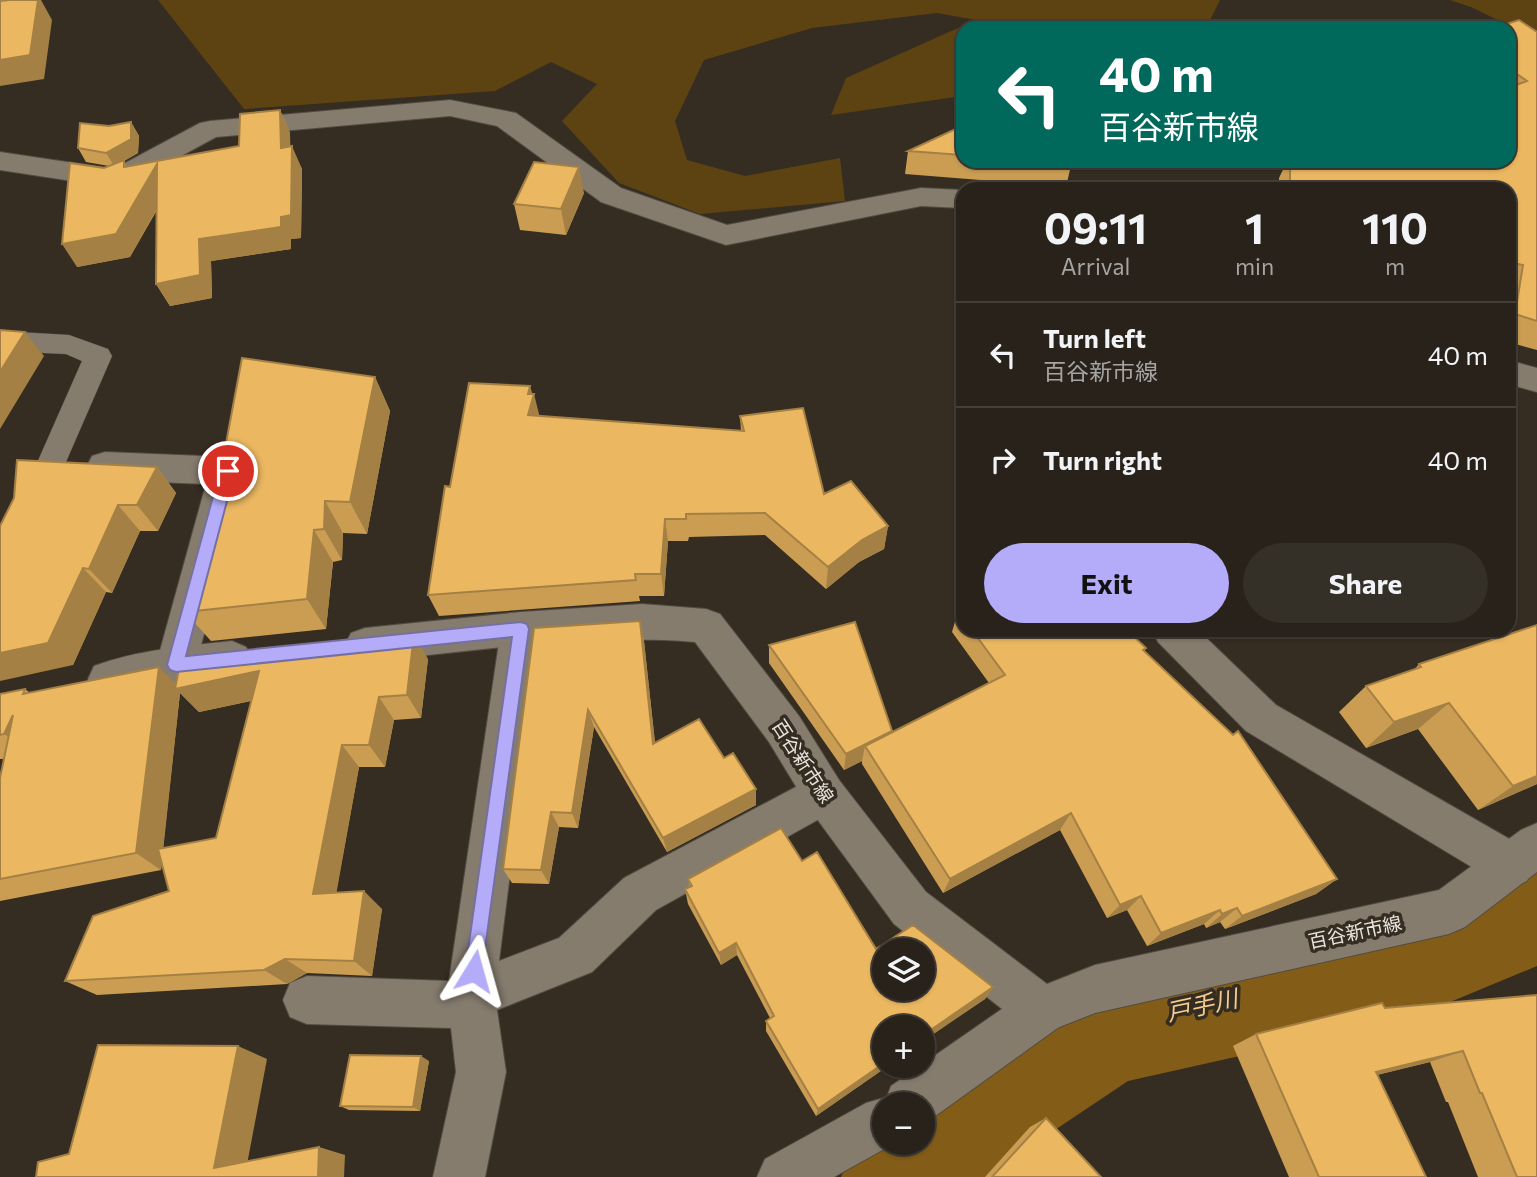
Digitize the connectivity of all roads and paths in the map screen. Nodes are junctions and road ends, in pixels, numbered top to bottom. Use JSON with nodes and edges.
{"nodes":[{"id":1,"x":0,"y":161,"type":"edge"},
{"id":2,"x":956,"y":199,"type":"edge"},
{"id":3,"x":0,"y":341,"type":"edge"},
{"id":4,"x":1516,"y":374,"type":"edge"},
{"id":5,"x":1537,"y":380,"type":"edge"},
{"id":6,"x":52,"y":463,"type":"joint"},
{"id":7,"x":521,"y":629,"type":"junction"},
{"id":8,"x":1179,"y":637,"type":"edge"},
{"id":9,"x":328,"y":649,"type":"edge"},
{"id":10,"x":272,"y":655,"type":"edge"},
{"id":11,"x":176,"y":665,"type":"junction"},
{"id":12,"x":72,"y":687,"type":"edge"},
{"id":13,"x":824,"y":794,"type":"junction"},
{"id":14,"x":1524,"y":855,"type":"edge"},
{"id":15,"x":471,"y":997,"type":"junction"},
{"id":16,"x":307,"y":1000,"type":"dead end"},
{"id":17,"x":1042,"y":1010,"type":"junction"},
{"id":18,"x":926,"y":1092,"type":"edge"},
{"id":19,"x":872,"y":1128,"type":"edge"},
{"id":20,"x":459,"y":1177,"type":"edge"},
{"id":21,"x":783,"y":1177,"type":"edge"}],
"edges":[{"from":1,"to":2,"type":"street"},
{"from":3,"to":6,"type":"lane"},
{"from":4,"to":5,"type":"street"},
{"from":6,"to":11,"type":"street"},
{"from":7,"to":9,"type":"street","name":"百谷新市線"},
{"from":7,"to":13,"type":"street","name":"百谷新市線"},
{"from":7,"to":15,"type":"street"},
{"from":8,"to":14,"type":"street"},
{"from":10,"to":11,"type":"street"},
{"from":11,"to":12,"type":"street"},
{"from":13,"to":15,"type":"street"},
{"from":13,"to":17,"type":"street","name":"百谷新市線"},
{"from":14,"to":17,"type":"street","name":"百谷新市線"},
{"from":15,"to":16,"type":"street"},
{"from":15,"to":20,"type":"street"},
{"from":17,"to":18,"type":"street"},
{"from":19,"to":21,"type":"street"}]}
